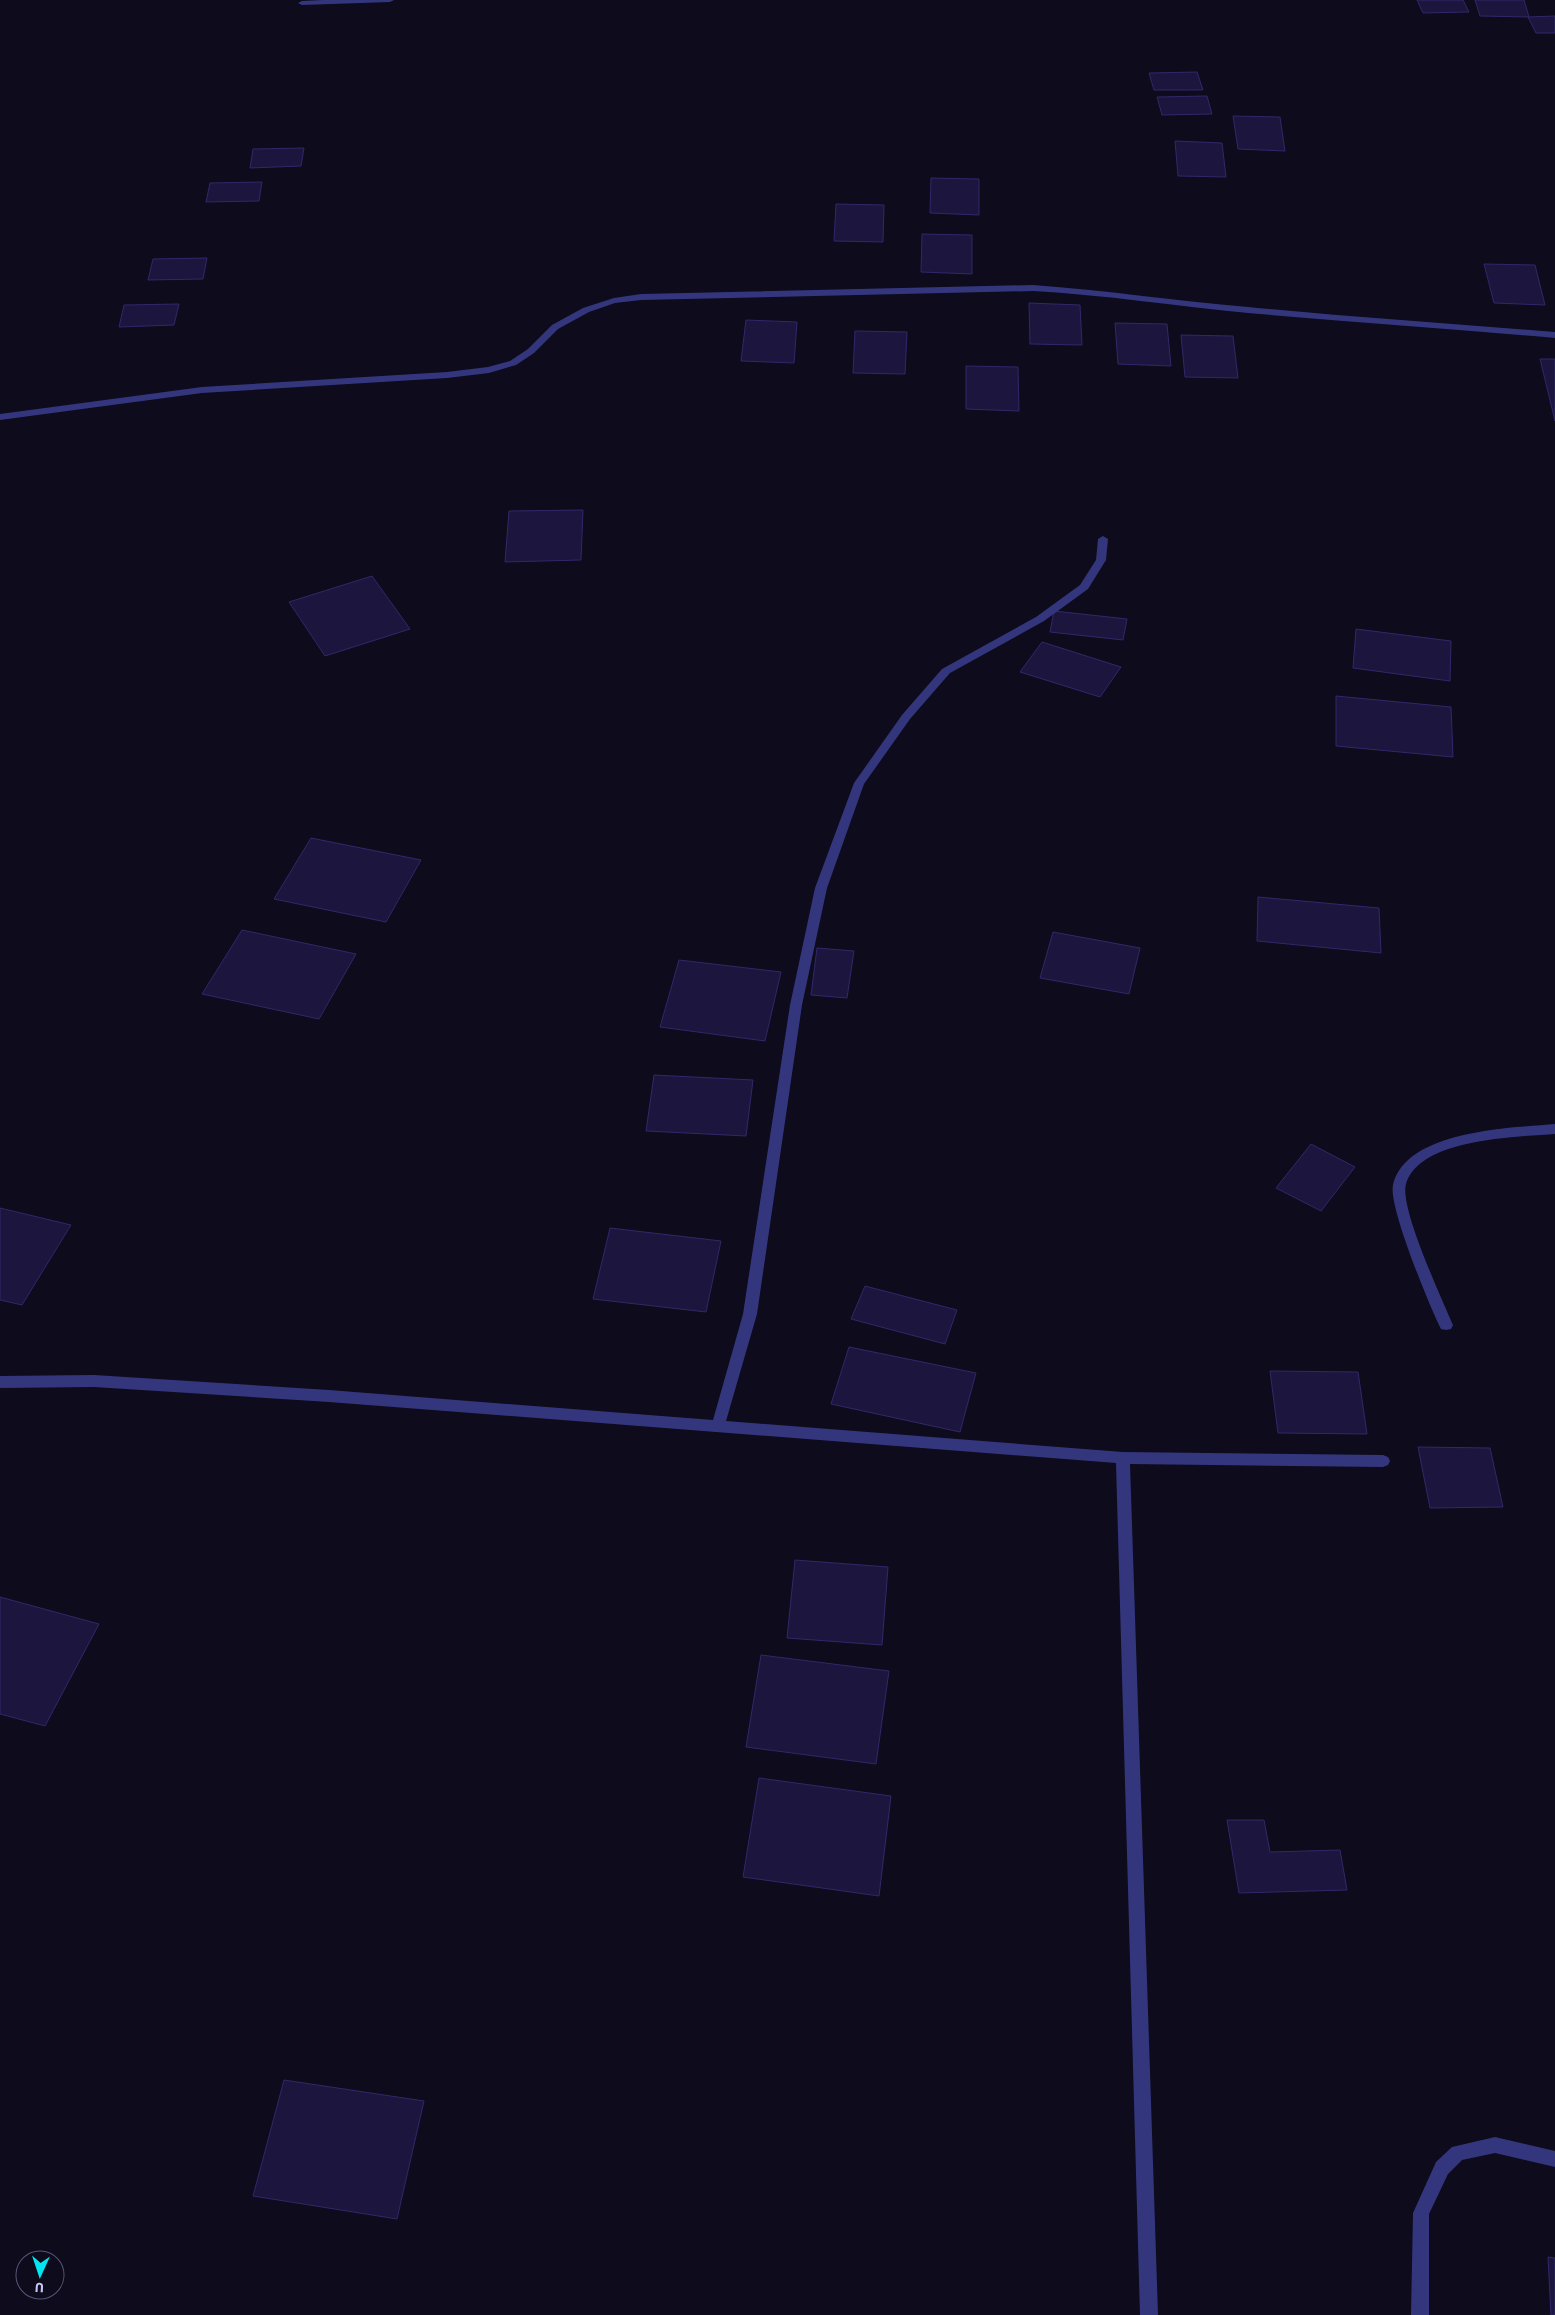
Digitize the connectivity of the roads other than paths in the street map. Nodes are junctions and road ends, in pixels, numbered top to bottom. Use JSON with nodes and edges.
{"nodes":[{"id":1,"x":390,"y":0,"type":"edge"},
{"id":2,"x":302,"y":3,"type":"dead end"},
{"id":3,"x":1555,"y":335,"type":"edge"},
{"id":4,"x":0,"y":417,"type":"edge"},
{"id":5,"x":1103,"y":540,"type":"dead end"},
{"id":6,"x":1555,"y":1128,"type":"edge"},
{"id":7,"x":1446,"y":1325,"type":"dead end"},
{"id":8,"x":0,"y":1382,"type":"edge"},
{"id":9,"x":718,"y":1427,"type":"junction"},
{"id":10,"x":1124,"y":1458,"type":"junction"},
{"id":11,"x":1383,"y":1461,"type":"dead end"},
{"id":12,"x":1555,"y":2159,"type":"edge"},
{"id":13,"x":1149,"y":2315,"type":"edge"},
{"id":14,"x":1420,"y":2315,"type":"edge"}],
"edges":[{"from":1,"to":2,"type":"street"},
{"from":3,"to":4,"type":"street"},
{"from":5,"to":9,"type":"street"},
{"from":6,"to":7,"type":"street"},
{"from":8,"to":9,"type":"street"},
{"from":9,"to":10,"type":"street"},
{"from":10,"to":11,"type":"street"},
{"from":10,"to":13,"type":"street"},
{"from":12,"to":14,"type":"street"}]}
